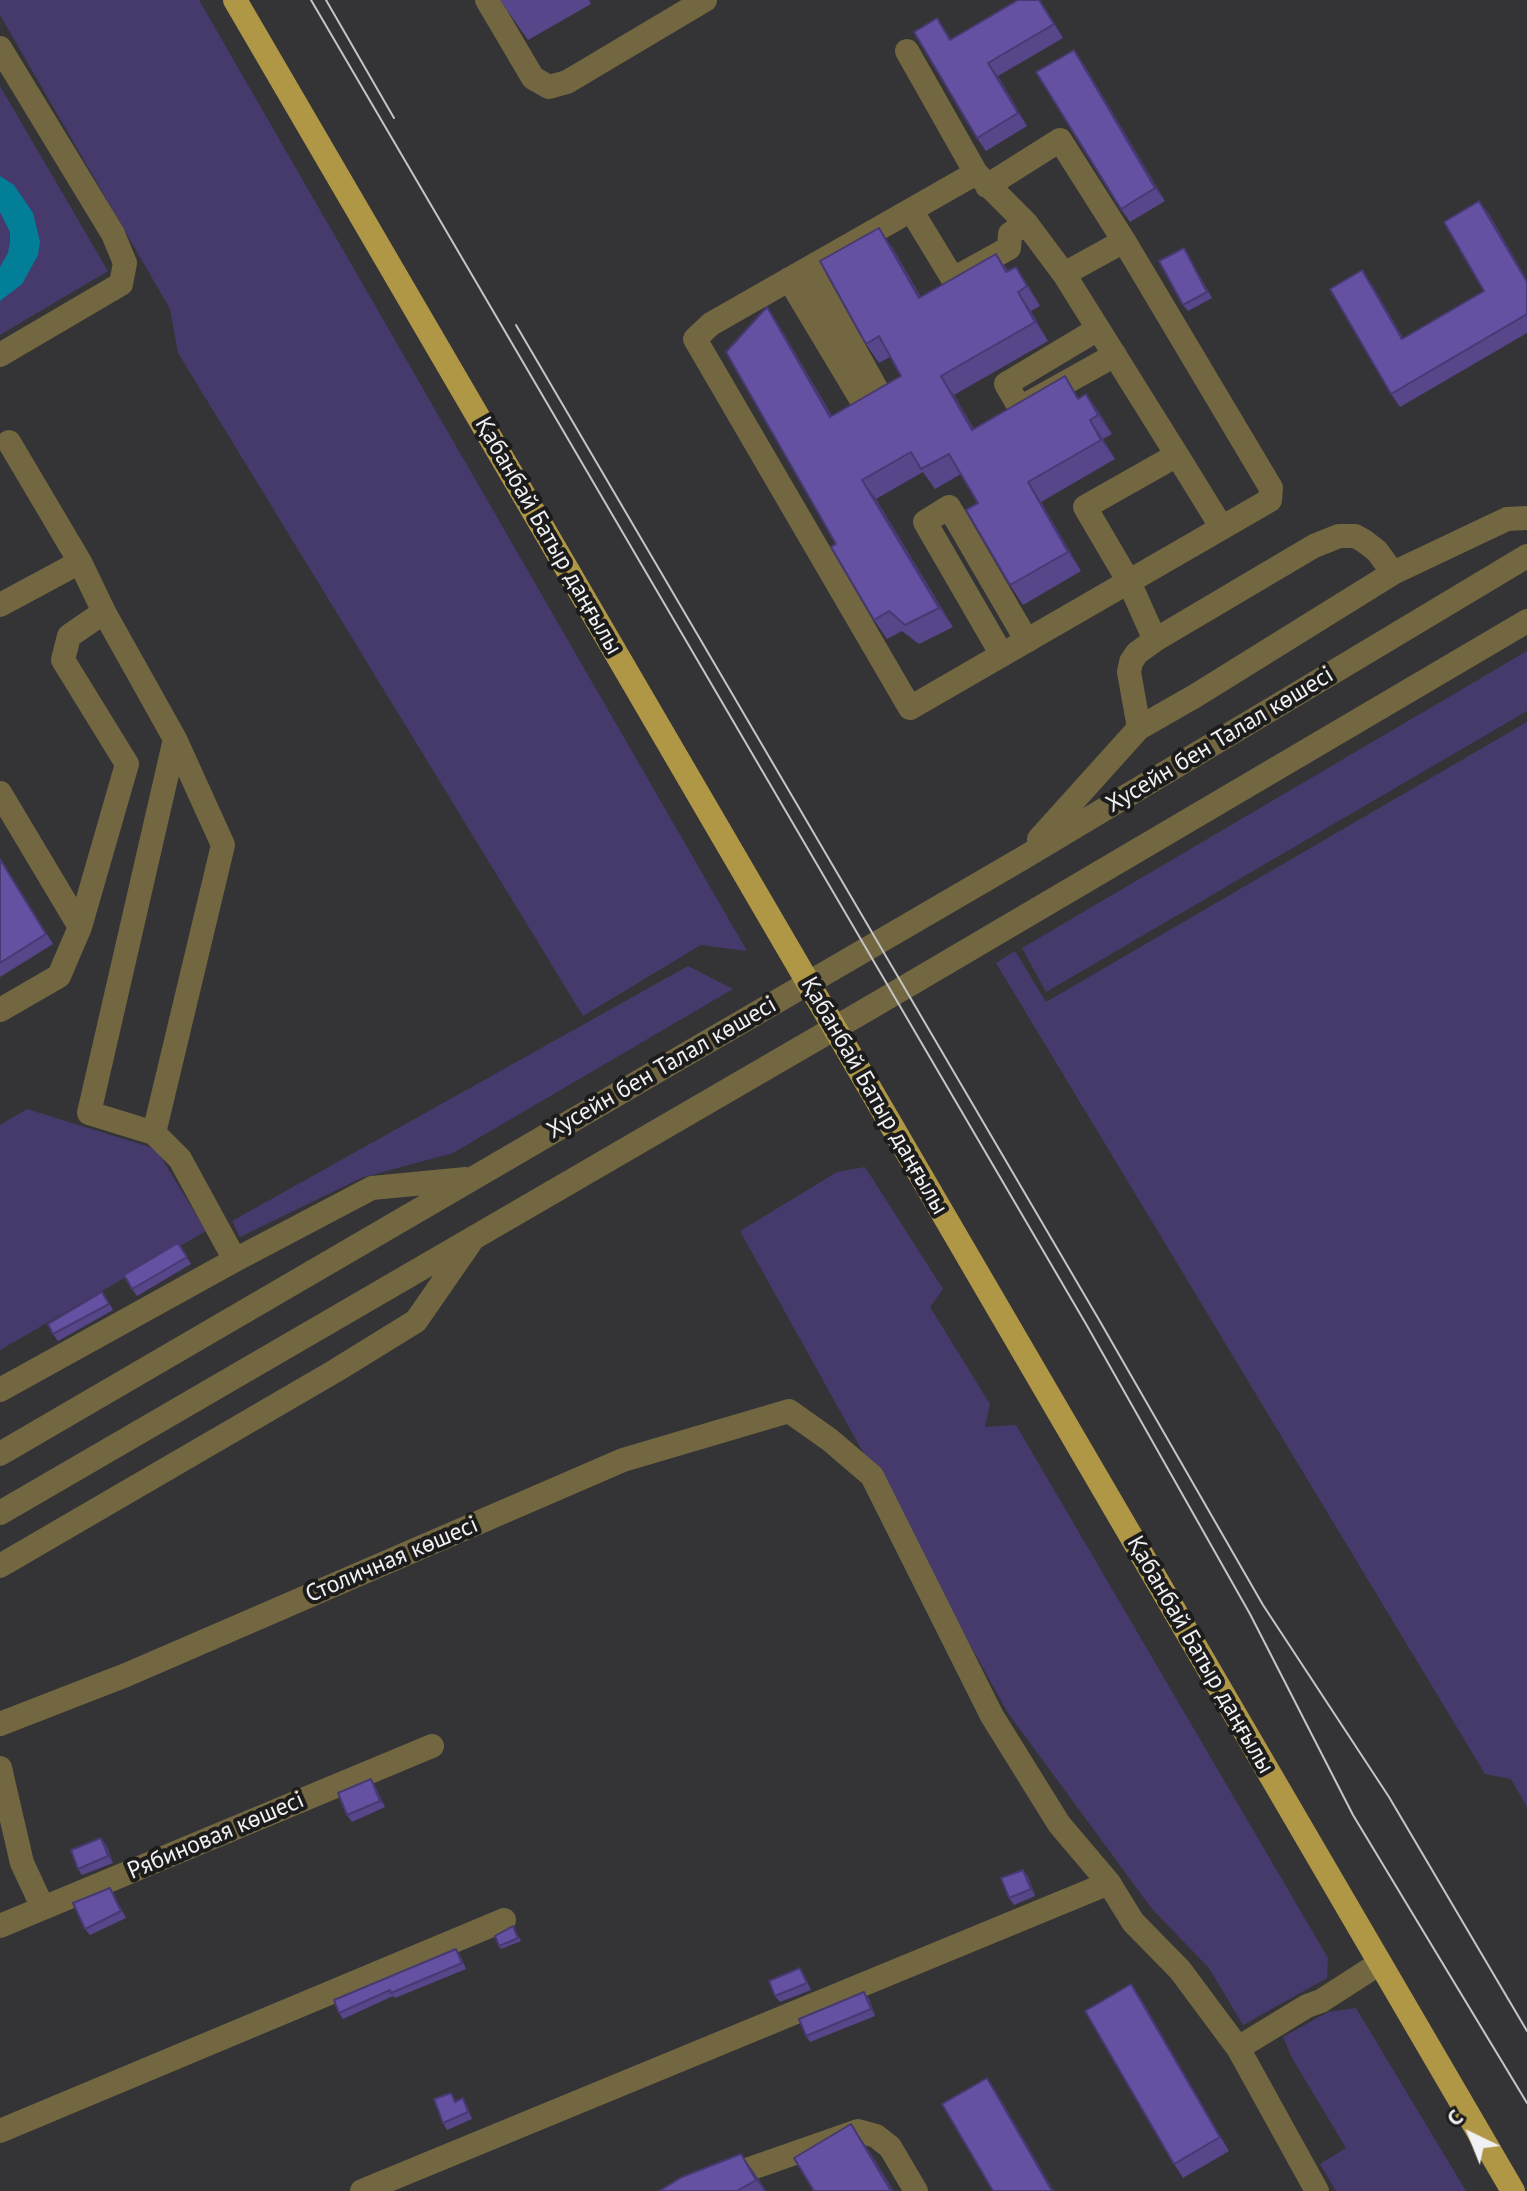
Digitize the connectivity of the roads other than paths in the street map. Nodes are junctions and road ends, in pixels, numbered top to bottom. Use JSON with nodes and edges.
{"nodes":[{"id":1,"x":235,"y":0,"type":"edge"},
{"id":2,"x":487,"y":0,"type":"edge"},
{"id":3,"x":705,"y":0,"type":"edge"},
{"id":4,"x":0,"y":48,"type":"edge"},
{"id":5,"x":907,"y":51,"type":"dead end"},
{"id":6,"x":982,"y":179,"type":"junction"},
{"id":7,"x":911,"y":210,"type":"junction"},
{"id":8,"x":1026,"y":223,"type":"junction"},
{"id":9,"x":1124,"y":241,"type":"junction"},
{"id":10,"x":1064,"y":274,"type":"junction"},
{"id":11,"x":1098,"y":329,"type":"junction"},
{"id":12,"x":0,"y":355,"type":"edge"},
{"id":13,"x":1115,"y":355,"type":"junction"},
{"id":14,"x":9,"y":442,"type":"dead end"},
{"id":15,"x":1177,"y":455,"type":"junction"},
{"id":16,"x":1527,"y":518,"type":"edge"},
{"id":17,"x":1222,"y":528,"type":"junction"},
{"id":18,"x":1527,"y":556,"type":"edge"},
{"id":19,"x":80,"y":562,"type":"junction"},
{"id":20,"x":1393,"y":573,"type":"junction"},
{"id":21,"x":1129,"y":582,"type":"junction"},
{"id":22,"x":0,"y":605,"type":"edge"},
{"id":23,"x":104,"y":612,"type":"junction"},
{"id":24,"x":1527,"y":621,"type":"edge"},
{"id":25,"x":1155,"y":640,"type":"junction"},
{"id":26,"x":1027,"y":641,"type":"junction"},
{"id":27,"x":1002,"y":655,"type":"junction"},
{"id":28,"x":1139,"y":728,"type":"junction"},
{"id":29,"x":175,"y":739,"type":"junction"},
{"id":30,"x":0,"y":793,"type":"edge"},
{"id":31,"x":1023,"y":858,"type":"junction"},
{"id":32,"x":80,"y":927,"type":"junction"},
{"id":33,"x":808,"y":982,"type":"junction"},
{"id":34,"x":0,"y":1010,"type":"edge"},
{"id":35,"x":834,"y":1028,"type":"junction"},
{"id":36,"x":154,"y":1133,"type":"junction"},
{"id":37,"x":473,"y":1179,"type":"junction"},
{"id":38,"x":473,"y":1238,"type":"junction"},
{"id":39,"x":235,"y":1260,"type":"junction"},
{"id":40,"x":3,"y":1383,"type":"edge"},
{"id":41,"x":0,"y":1454,"type":"edge"},
{"id":42,"x":0,"y":1513,"type":"edge"},
{"id":43,"x":0,"y":1566,"type":"edge"},
{"id":44,"x":0,"y":1724,"type":"edge"},
{"id":45,"x":432,"y":1746,"type":"dead end"},
{"id":46,"x":0,"y":1768,"type":"edge"},
{"id":47,"x":1109,"y":1883,"type":"junction"},
{"id":48,"x":43,"y":1908,"type":"junction"},
{"id":49,"x":504,"y":1920,"type":"dead end"},
{"id":50,"x":0,"y":1926,"type":"edge"},
{"id":51,"x":1380,"y":1963,"type":"junction"},
{"id":52,"x":1238,"y":2048,"type":"junction"},
{"id":53,"x":0,"y":2131,"type":"edge"},
{"id":54,"x":1307,"y":2188,"type":"edge"},
{"id":55,"x":362,"y":2191,"type":"edge"},
{"id":56,"x":696,"y":2191,"type":"edge"},
{"id":57,"x":916,"y":2191,"type":"edge"},
{"id":58,"x":1513,"y":2191,"type":"edge"}],
"edges":[{"from":1,"to":33,"type":"main road","name":"Қабанбай Батыр даңғылы"},
{"from":2,"to":3,"type":"street"},
{"from":4,"to":12,"type":"street"},
{"from":5,"to":6,"type":"street"},
{"from":6,"to":7,"type":"street"},
{"from":6,"to":8,"type":"street"},
{"from":6,"to":9,"type":"street"},
{"from":7,"to":8,"type":"street"},
{"from":7,"to":27,"type":"street"},
{"from":8,"to":10,"type":"street"},
{"from":9,"to":10,"type":"street"},
{"from":9,"to":17,"type":"street"},
{"from":10,"to":11,"type":"street"},
{"from":11,"to":13,"type":"street"},
{"from":11,"to":13,"type":"street"},
{"from":13,"to":15,"type":"street"},
{"from":14,"to":19,"type":"street"},
{"from":15,"to":17,"type":"street"},
{"from":15,"to":21,"type":"street"},
{"from":16,"to":20,"type":"street"},
{"from":17,"to":21,"type":"street"},
{"from":18,"to":31,"type":"street","name":"Хусейн бен Талал көшесі"},
{"from":19,"to":22,"type":"street"},
{"from":19,"to":23,"type":"street"},
{"from":20,"to":25,"type":"street"},
{"from":20,"to":28,"type":"street"},
{"from":21,"to":25,"type":"street"},
{"from":21,"to":26,"type":"street"},
{"from":23,"to":29,"type":"street"},
{"from":23,"to":32,"type":"street"},
{"from":24,"to":35,"type":"street"},
{"from":25,"to":28,"type":"street"},
{"from":26,"to":27,"type":"street"},
{"from":26,"to":27,"type":"street"},
{"from":28,"to":31,"type":"street"},
{"from":29,"to":36,"type":"street"},
{"from":29,"to":36,"type":"street"},
{"from":30,"to":32,"type":"street"},
{"from":31,"to":33,"type":"street","name":"Хусейн бен Талал көшесі"},
{"from":32,"to":34,"type":"street"},
{"from":33,"to":35,"type":"main road","name":"Қабанбай Батыр даңғылы"},
{"from":33,"to":37,"type":"street","name":"Хусейн бен Талал көшесі"},
{"from":35,"to":38,"type":"street"},
{"from":35,"to":51,"type":"main road","name":"Қабанбай Батыр даңғылы"},
{"from":36,"to":39,"type":"street"},
{"from":37,"to":39,"type":"street"},
{"from":37,"to":41,"type":"street","name":"Хусейн бен Талал көшесі"},
{"from":38,"to":42,"type":"street"},
{"from":38,"to":43,"type":"street"},
{"from":39,"to":40,"type":"street"},
{"from":44,"to":47,"type":"street","name":"Столичная көшесі"},
{"from":45,"to":48,"type":"street","name":"Рябиновая көшесі"},
{"from":46,"to":48,"type":"street"},
{"from":47,"to":52,"type":"street"},
{"from":47,"to":55,"type":"street"},
{"from":48,"to":50,"type":"street","name":"Рябиновая көшесі"},
{"from":49,"to":53,"type":"street"},
{"from":51,"to":52,"type":"street"},
{"from":51,"to":58,"type":"main road","name":"Қабанбай Батыр даңғылы"},
{"from":52,"to":54,"type":"street"},
{"from":56,"to":57,"type":"street"}]}
